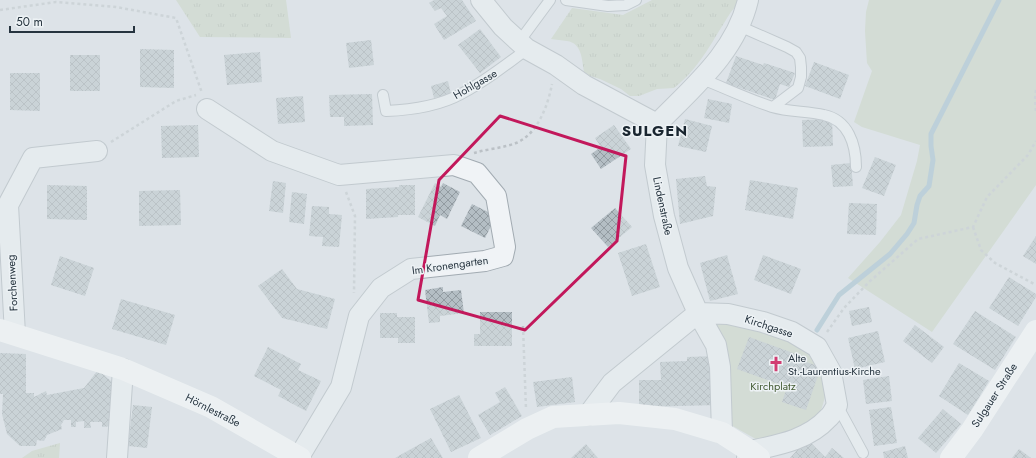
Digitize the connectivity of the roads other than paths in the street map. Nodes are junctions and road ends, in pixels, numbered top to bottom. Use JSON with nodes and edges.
{"nodes":[{"id":1,"x":481,"y":0,"type":"edge"},
{"id":2,"x":550,"y":0,"type":"edge"},
{"id":3,"x":566,"y":0,"type":"edge"},
{"id":4,"x":636,"y":0,"type":"edge"},
{"id":5,"x":748,"y":0,"type":"edge"},
{"id":6,"x":739,"y":26,"type":"junction"},
{"id":7,"x":523,"y":46,"type":"junction"},
{"id":8,"x":702,"y":78,"type":"junction"},
{"id":9,"x":383,"y":95,"type":"dead end"},
{"id":10,"x":204,"y":101,"type":"road end"},
{"id":11,"x":773,"y":107,"type":"junction"},
{"id":12,"x":658,"y":124,"type":"junction"},
{"id":13,"x":97,"y":150,"type":"road end"},
{"id":14,"x":856,"y":167,"type":"dead end"},
{"id":15,"x":698,"y":313,"type":"junction"},
{"id":16,"x":1036,"y":331,"type":"edge"},
{"id":17,"x":8,"y":332,"type":"edge"},
{"id":18,"x":123,"y":369,"type":"junction"},
{"id":19,"x":837,"y":405,"type":"junction"},
{"id":20,"x":588,"y":415,"type":"junction"},
{"id":21,"x":722,"y":434,"type":"junction"},
{"id":22,"x":863,"y":453,"type":"dead end"},
{"id":23,"x":752,"y":456,"type":"edge"},
{"id":24,"x":117,"y":458,"type":"edge"},
{"id":25,"x":300,"y":458,"type":"edge"},
{"id":26,"x":479,"y":458,"type":"edge"},
{"id":27,"x":951,"y":458,"type":"edge"}],
"edges":[{"from":1,"to":7,"type":"street"},
{"from":2,"to":7,"type":"lane"},
{"from":3,"to":4,"type":"lane"},
{"from":5,"to":6,"type":"street"},
{"from":6,"to":8,"type":"street"},
{"from":6,"to":11,"type":"lane"},
{"from":7,"to":9,"type":"lane","name":"Hohlgasse"},
{"from":7,"to":12,"type":"street"},
{"from":8,"to":11,"type":"lane"},
{"from":8,"to":12,"type":"street"},
{"from":10,"to":25,"type":"street","name":"Im Kronengarten"},
{"from":11,"to":14,"type":"lane"},
{"from":12,"to":15,"type":"street","name":"Lindenstraße"},
{"from":13,"to":17,"type":"street","name":"Forchenweg"},
{"from":15,"to":19,"type":"street","name":"Kirchgasse"},
{"from":15,"to":20,"type":"street"},
{"from":15,"to":21,"type":"street","name":"Lindenstraße"},
{"from":16,"to":27,"type":"street","name":"Sulgauer Straße"},
{"from":17,"to":18,"type":"street","name":"Hörnlestraße"},
{"from":18,"to":24,"type":"street"},
{"from":18,"to":25,"type":"street","name":"Hörnlestraße"},
{"from":19,"to":22,"type":"lane"},
{"from":19,"to":23,"type":"street"},
{"from":20,"to":21,"type":"street"},
{"from":20,"to":26,"type":"street"},
{"from":21,"to":23,"type":"street"}]}
